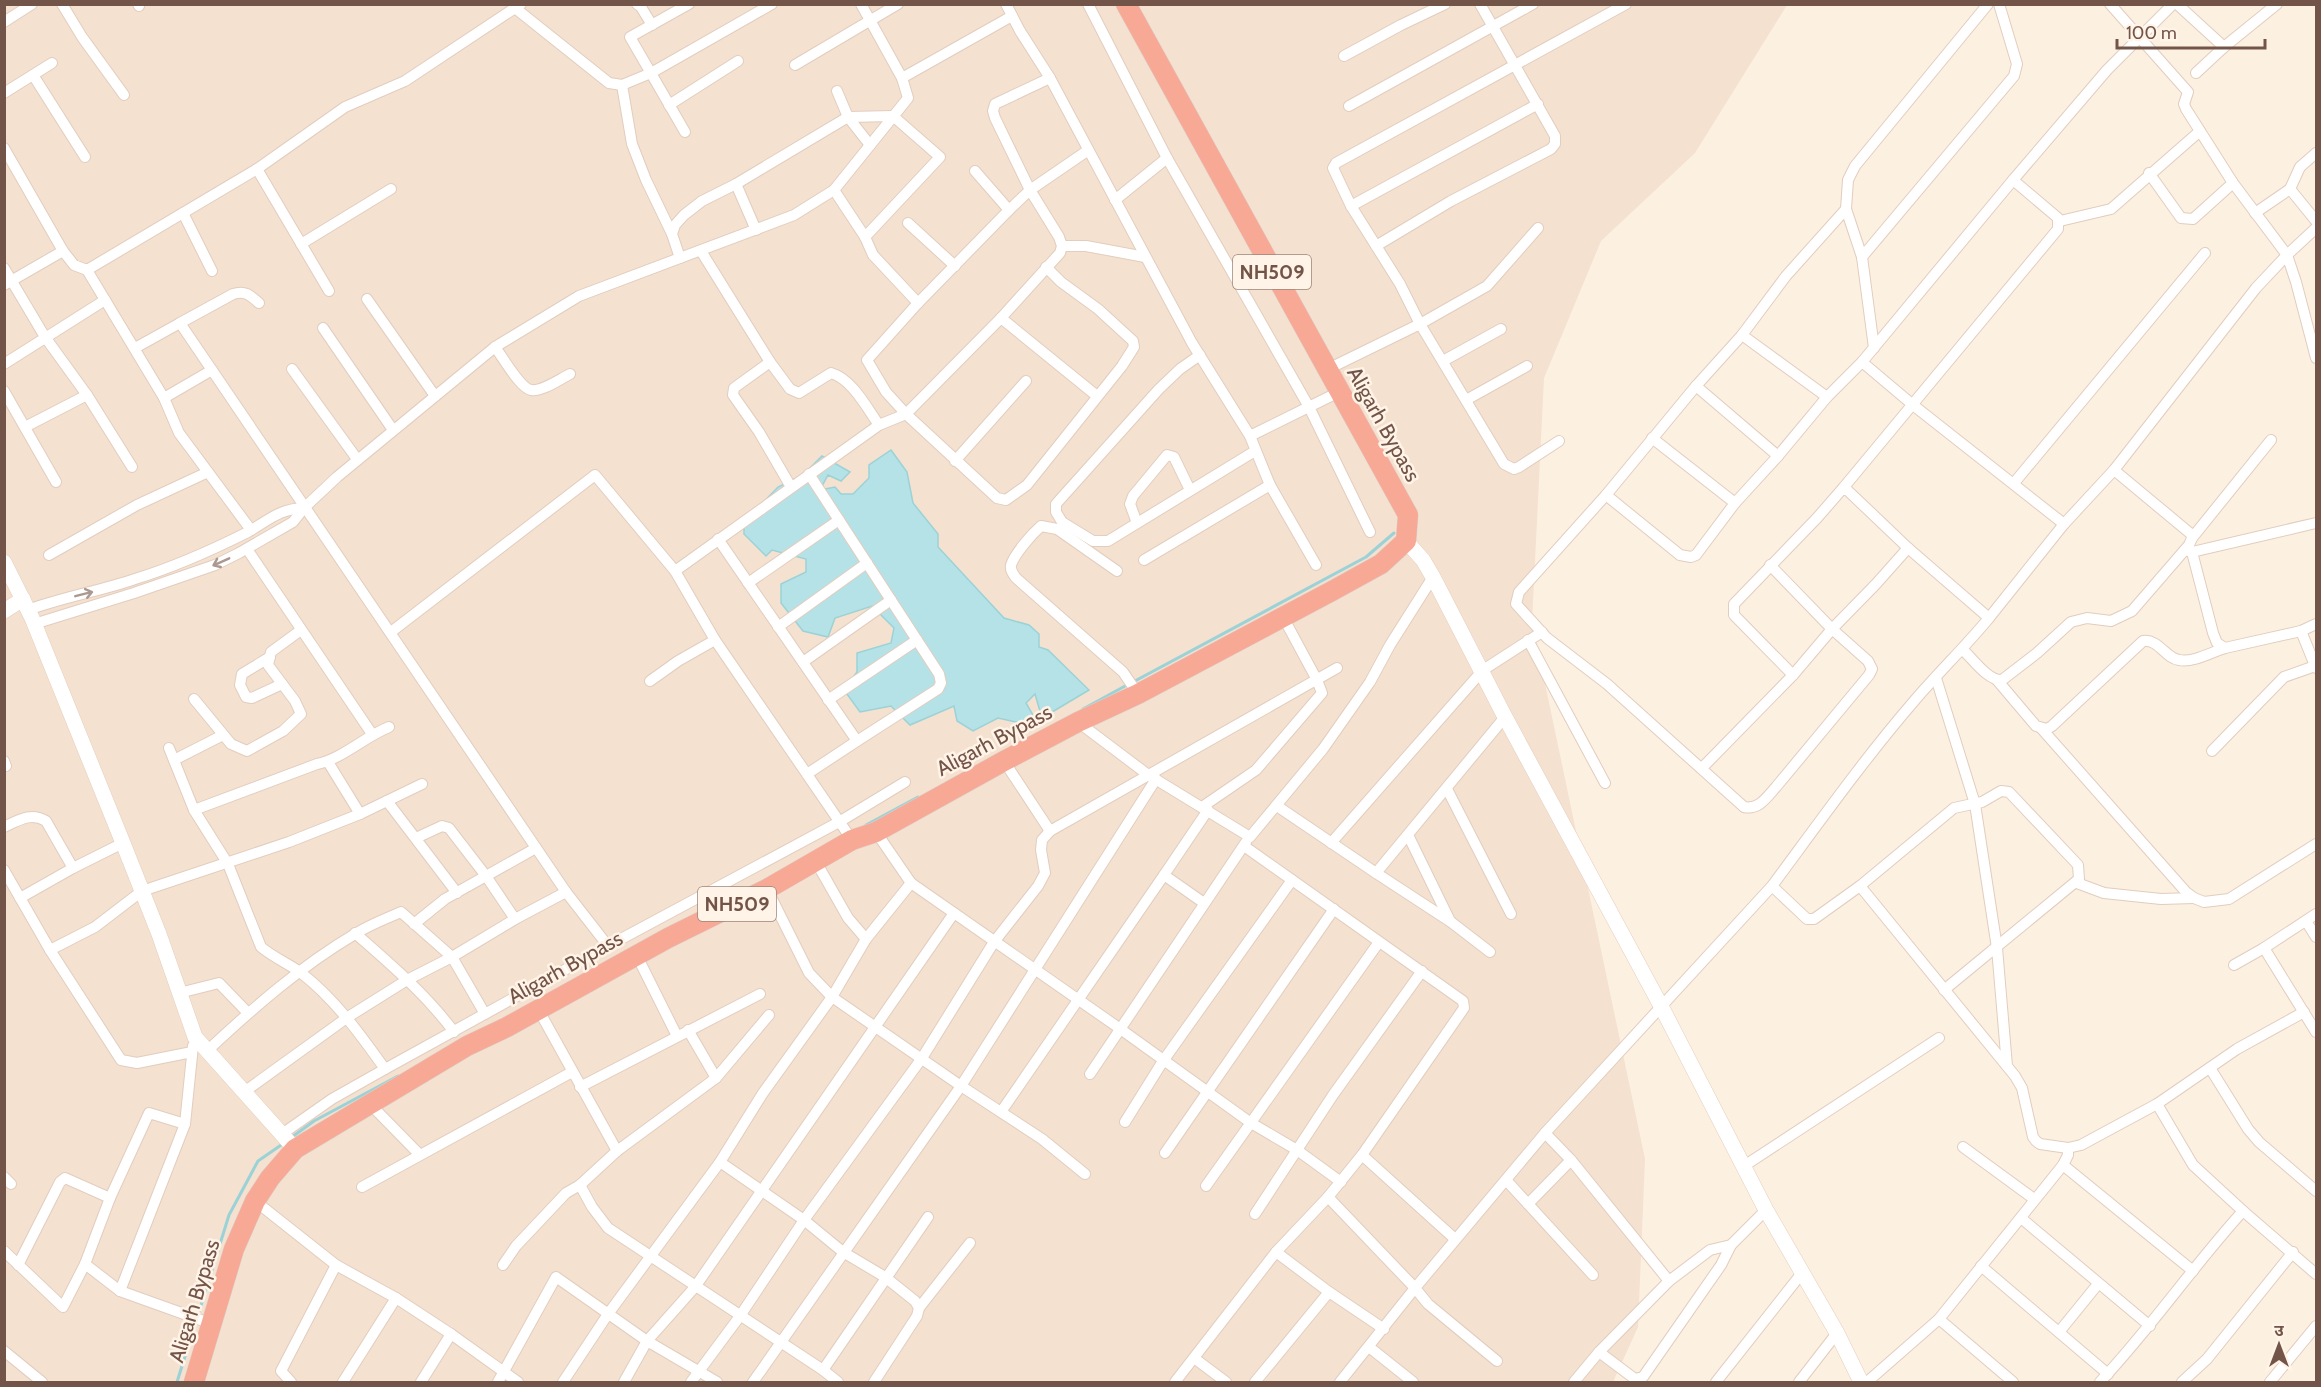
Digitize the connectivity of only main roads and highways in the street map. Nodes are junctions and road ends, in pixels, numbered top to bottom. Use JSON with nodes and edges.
{"nodes":[{"id":1,"x":1126,"y":4,"type":"edge"},
{"id":2,"x":194,"y":1383,"type":"edge"}],
"edges":[{"from":1,"to":2,"type":"highway","name":"Aligarh Bypass","number":"NH509"}]}
